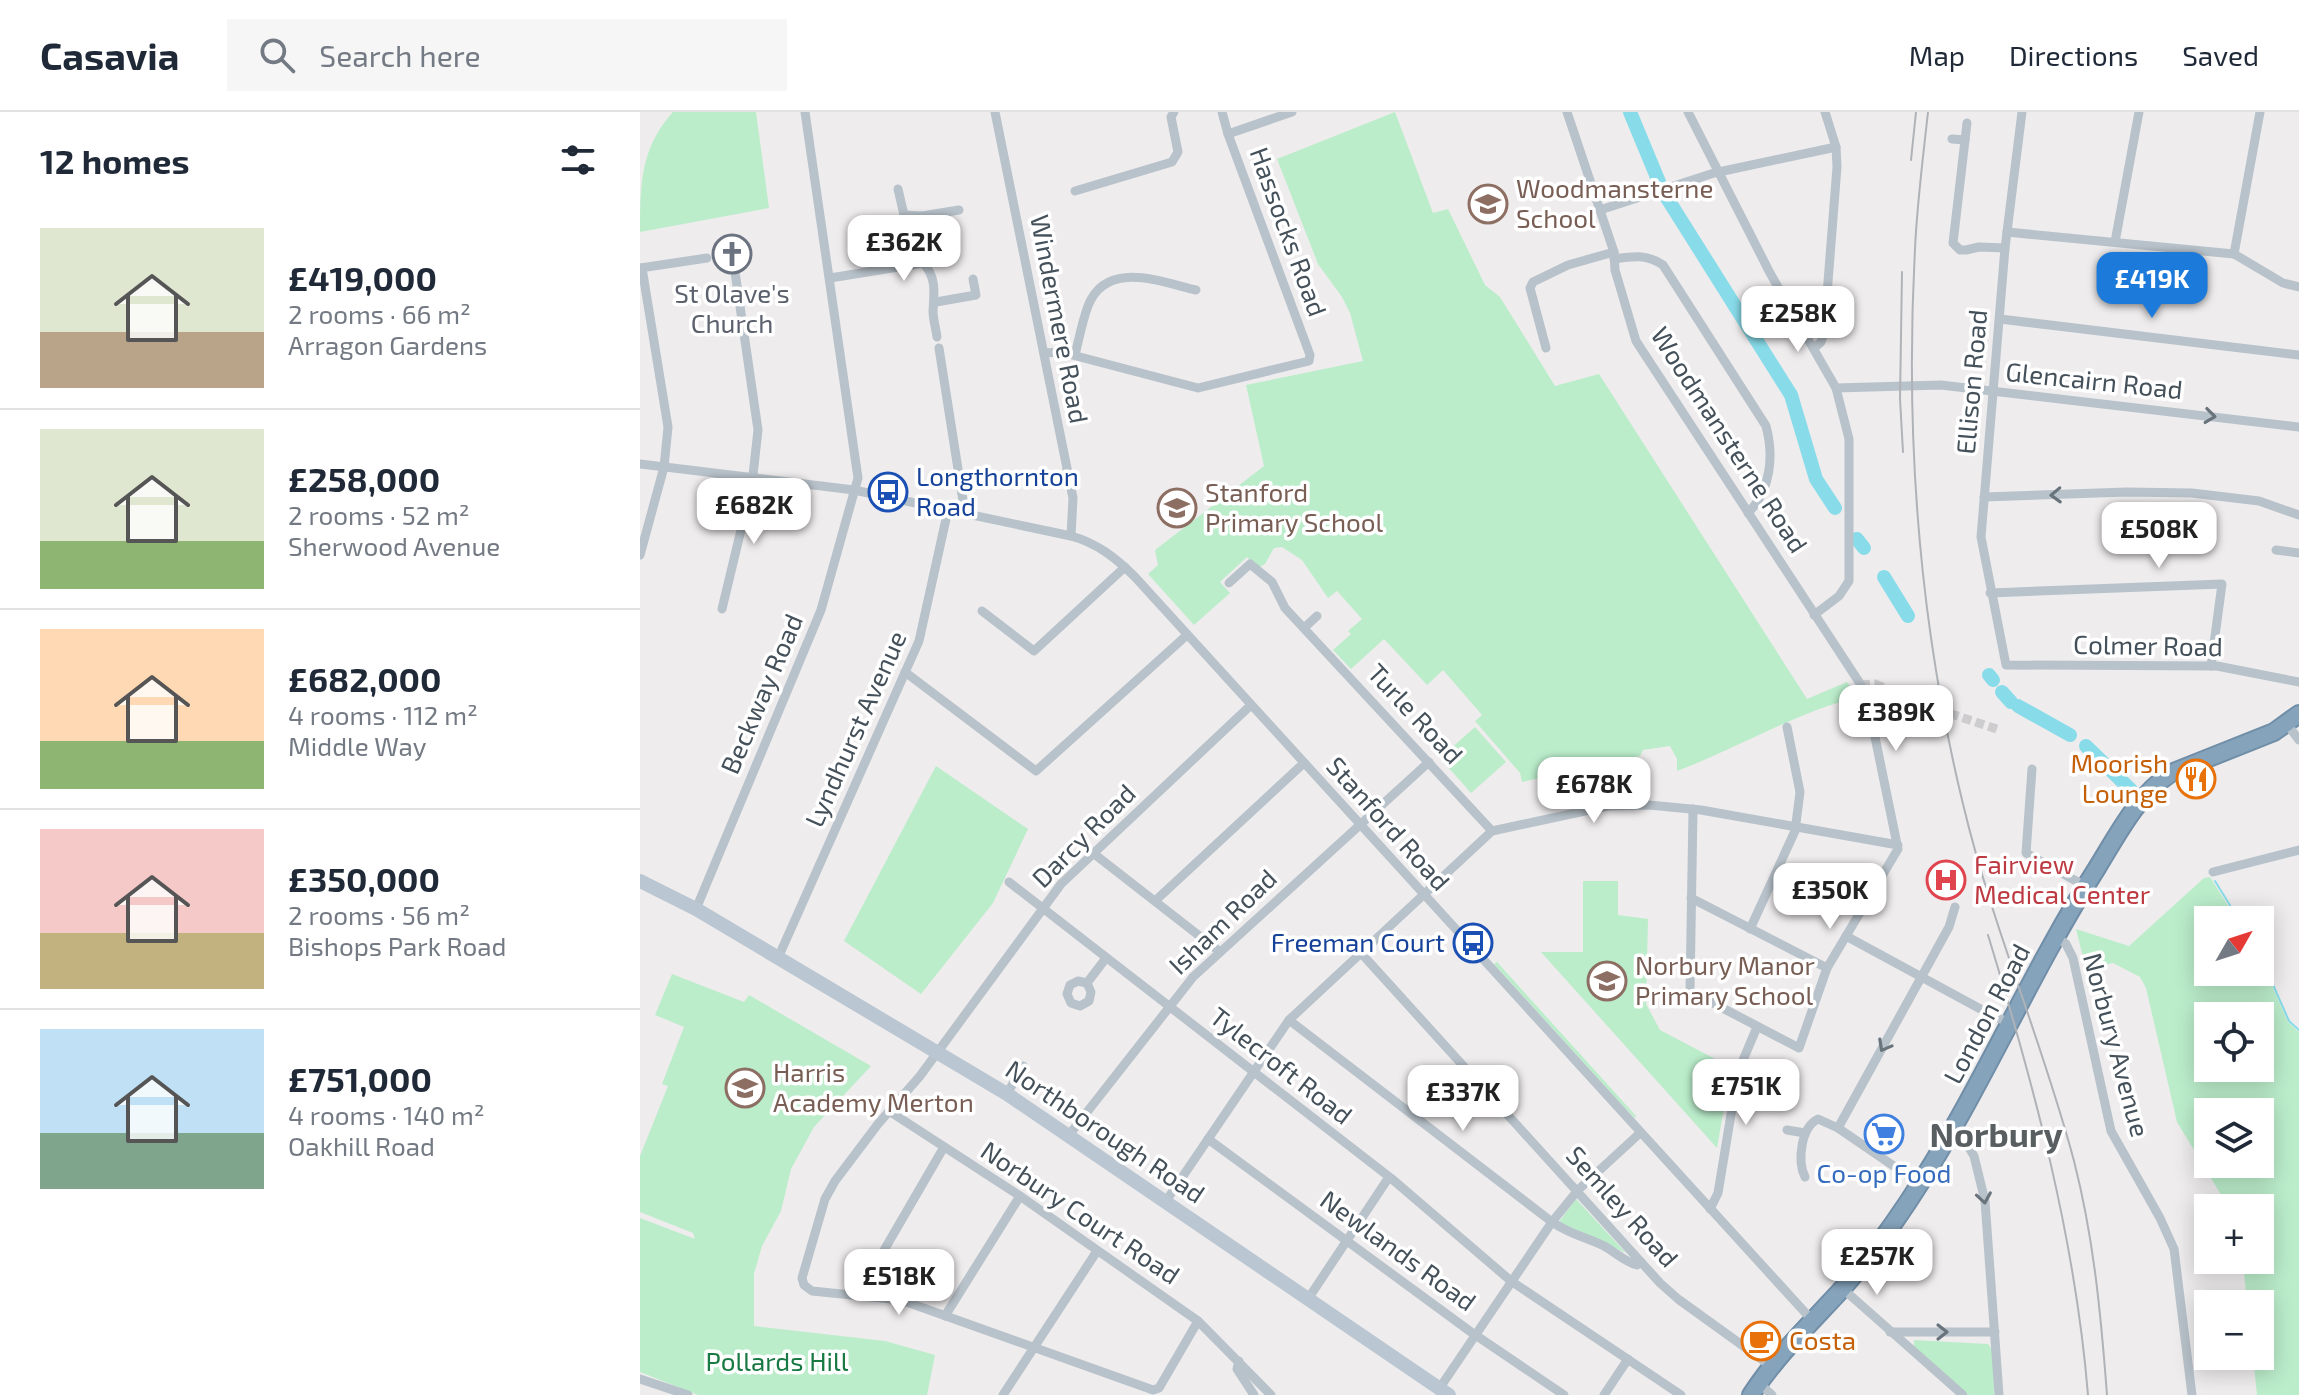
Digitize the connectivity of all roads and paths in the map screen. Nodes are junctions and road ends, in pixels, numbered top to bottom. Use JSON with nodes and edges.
{"nodes":[{"id":1,"x":805,"y":112,"type":"edge"},
{"id":2,"x":995,"y":112,"type":"edge"},
{"id":3,"x":1174,"y":112,"type":"edge"},
{"id":4,"x":1222,"y":112,"type":"edge"},
{"id":5,"x":1292,"y":112,"type":"edge"},
{"id":6,"x":1567,"y":112,"type":"edge"},
{"id":7,"x":1688,"y":112,"type":"edge"},
{"id":8,"x":1825,"y":112,"type":"edge"},
{"id":9,"x":2022,"y":112,"type":"edge"},
{"id":10,"x":2139,"y":112,"type":"edge"},
{"id":11,"x":2260,"y":112,"type":"edge"},
{"id":12,"x":1967,"y":123,"type":"dead end"},
{"id":13,"x":1228,"y":134,"type":"junction"},
{"id":14,"x":1952,"y":139,"type":"dead end"},
{"id":15,"x":1965,"y":140,"type":"junction"},
{"id":16,"x":1836,"y":147,"type":"junction"},
{"id":17,"x":1719,"y":172,"type":"junction"},
{"id":18,"x":898,"y":189,"type":"dead end"},
{"id":19,"x":1075,"y":191,"type":"dead end"},
{"id":20,"x":959,"y":210,"type":"dead end"},
{"id":21,"x":1600,"y":210,"type":"junction"},
{"id":22,"x":922,"y":216,"type":"junction"},
{"id":23,"x":2007,"y":232,"type":"junction"},
{"id":24,"x":2115,"y":242,"type":"junction"},
{"id":25,"x":2005,"y":248,"type":"junction"},
{"id":26,"x":2234,"y":254,"type":"junction"},
{"id":27,"x":1614,"y":256,"type":"junction"},
{"id":28,"x":707,"y":258,"type":"dead end"},
{"id":29,"x":923,"y":263,"type":"junction"},
{"id":30,"x":641,"y":268,"type":"edge"},
{"id":31,"x":735,"y":272,"type":"dead end"},
{"id":32,"x":830,"y":278,"type":"junction"},
{"id":33,"x":973,"y":279,"type":"dead end"},
{"id":34,"x":2299,"y":287,"type":"edge"},
{"id":35,"x":1196,"y":290,"type":"dead end"},
{"id":36,"x":936,"y":302,"type":"junction"},
{"id":37,"x":2000,"y":319,"type":"junction"},
{"id":38,"x":937,"y":337,"type":"dead end"},
{"id":39,"x":939,"y":348,"type":"dead end"},
{"id":40,"x":1546,"y":348,"type":"dead end"},
{"id":41,"x":1814,"y":348,"type":"junction"},
{"id":42,"x":1044,"y":353,"type":"junction"},
{"id":43,"x":1075,"y":355,"type":"junction"},
{"id":44,"x":2299,"y":355,"type":"edge"},
{"id":45,"x":1836,"y":388,"type":"junction"},
{"id":46,"x":1993,"y":392,"type":"junction"},
{"id":47,"x":2299,"y":427,"type":"edge"},
{"id":48,"x":640,"y":464,"type":"edge"},
{"id":49,"x":664,"y":467,"type":"junction"},
{"id":50,"x":753,"y":478,"type":"junction"},
{"id":51,"x":854,"y":490,"type":"junction"},
{"id":52,"x":1984,"y":497,"type":"junction"},
{"id":53,"x":948,"y":510,"type":"junction"},
{"id":54,"x":961,"y":513,"type":"junction"},
{"id":55,"x":1748,"y":513,"type":"junction"},
{"id":56,"x":2299,"y":515,"type":"edge"},
{"id":57,"x":1071,"y":536,"type":"junction"},
{"id":58,"x":2276,"y":550,"type":"dead end"},
{"id":59,"x":2299,"y":553,"type":"edge"},
{"id":60,"x":640,"y":555,"type":"edge"},
{"id":61,"x":1125,"y":567,"type":"junction"},
{"id":62,"x":1229,"y":583,"type":"dead end"},
{"id":63,"x":1990,"y":593,"type":"junction"},
{"id":64,"x":722,"y":609,"type":"dead end"},
{"id":65,"x":982,"y":611,"type":"dead end"},
{"id":66,"x":1814,"y":615,"type":"junction"},
{"id":67,"x":1317,"y":616,"type":"dead end"},
{"id":68,"x":1304,"y":628,"type":"junction"},
{"id":69,"x":1187,"y":635,"type":"junction"},
{"id":70,"x":2003,"y":655,"type":"joint"},
{"id":71,"x":2211,"y":666,"type":"junction"},
{"id":72,"x":905,"y":672,"type":"junction"},
{"id":73,"x":2299,"y":682,"type":"edge"},
{"id":74,"x":1251,"y":705,"type":"junction"},
{"id":75,"x":2293,"y":719,"type":"edge"},
{"id":76,"x":1787,"y":727,"type":"dead end"},
{"id":77,"x":2299,"y":740,"type":"edge"},
{"id":78,"x":1429,"y":762,"type":"junction"},
{"id":79,"x":1304,"y":763,"type":"junction"},
{"id":80,"x":2032,"y":769,"type":"dead end"},
{"id":81,"x":1693,"y":809,"type":"junction"},
{"id":82,"x":1359,"y":824,"type":"junction"},
{"id":83,"x":1796,"y":827,"type":"junction"},
{"id":84,"x":1492,"y":831,"type":"junction"},
{"id":85,"x":1898,"y":845,"type":"junction"},
{"id":86,"x":2299,"y":850,"type":"edge"},
{"id":87,"x":1093,"y":853,"type":"junction"},
{"id":88,"x":2213,"y":872,"type":"dead end"},
{"id":89,"x":640,"y":881,"type":"edge"},
{"id":90,"x":1009,"y":882,"type":"dead end"},
{"id":91,"x":2085,"y":886,"type":"junction"},
{"id":92,"x":1423,"y":895,"type":"junction"},
{"id":93,"x":1691,"y":898,"type":"junction"},
{"id":94,"x":1155,"y":901,"type":"junction"},
{"id":95,"x":1955,"y":907,"type":"dead end"},
{"id":96,"x":1042,"y":908,"type":"junction"},
{"id":97,"x":696,"y":909,"type":"junction"},
{"id":98,"x":1750,"y":929,"type":"junction"},
{"id":99,"x":1846,"y":936,"type":"junction"},
{"id":100,"x":2056,"y":937,"type":"junction"},
{"id":101,"x":1220,"y":952,"type":"junction"},
{"id":102,"x":1361,"y":953,"type":"junction"},
{"id":103,"x":778,"y":958,"type":"junction"},
{"id":104,"x":1106,"y":958,"type":"junction"},
{"id":105,"x":1827,"y":968,"type":"junction"},
{"id":106,"x":1921,"y":978,"type":"junction"},
{"id":107,"x":1087,"y":983,"type":"dead end"},
{"id":108,"x":1169,"y":1007,"type":"junction"},
{"id":109,"x":1289,"y":1020,"type":"junction"},
{"id":110,"x":2010,"y":1022,"type":"junction"},
{"id":111,"x":1757,"y":1027,"type":"junction"},
{"id":112,"x":936,"y":1051,"type":"junction"},
{"id":113,"x":1023,"y":1066,"type":"dead end"},
{"id":114,"x":1253,"y":1073,"type":"junction"},
{"id":115,"x":1007,"y":1094,"type":"junction"},
{"id":116,"x":889,"y":1111,"type":"junction"},
{"id":117,"x":1838,"y":1128,"type":"junction"},
{"id":118,"x":1953,"y":1129,"type":"junction"},
{"id":119,"x":1787,"y":1130,"type":"dead end"},
{"id":120,"x":1640,"y":1133,"type":"junction"},
{"id":121,"x":1805,"y":1133,"type":"junction"},
{"id":122,"x":1069,"y":1135,"type":"junction"},
{"id":123,"x":1208,"y":1139,"type":"junction"},
{"id":124,"x":944,"y":1147,"type":"junction"},
{"id":125,"x":1389,"y":1177,"type":"junction"},
{"id":126,"x":1805,"y":1177,"type":"dead end"},
{"id":127,"x":1920,"y":1184,"type":"junction"},
{"id":128,"x":1578,"y":1190,"type":"junction"},
{"id":129,"x":1020,"y":1196,"type":"junction"},
{"id":130,"x":1166,"y":1201,"type":"junction"},
{"id":131,"x":1710,"y":1209,"type":"junction"},
{"id":132,"x":1552,"y":1222,"type":"junction"},
{"id":133,"x":1346,"y":1241,"type":"junction"},
{"id":134,"x":1097,"y":1251,"type":"junction"},
{"id":135,"x":1641,"y":1262,"type":"junction"},
{"id":136,"x":1511,"y":1281,"type":"junction"},
{"id":137,"x":1842,"y":1288,"type":"junction"},
{"id":138,"x":858,"y":1295,"type":"junction"},
{"id":139,"x":1308,"y":1299,"type":"junction"},
{"id":140,"x":945,"y":1316,"type":"junction"},
{"id":141,"x":1811,"y":1319,"type":"junction"},
{"id":142,"x":1198,"y":1321,"type":"junction"},
{"id":143,"x":1890,"y":1332,"type":"junction"},
{"id":144,"x":1995,"y":1332,"type":"junction"},
{"id":145,"x":1475,"y":1335,"type":"junction"},
{"id":146,"x":1035,"y":1350,"type":"junction"},
{"id":147,"x":1628,"y":1359,"type":"junction"},
{"id":148,"x":1239,"y":1361,"type":"junction"},
{"id":149,"x":1771,"y":1366,"type":"junction"},
{"id":150,"x":640,"y":1379,"type":"edge"},
{"id":151,"x":1755,"y":1389,"type":"edge"},
{"id":152,"x":1444,"y":1392,"type":"edge"},
{"id":153,"x":688,"y":1395,"type":"edge"},
{"id":154,"x":1003,"y":1395,"type":"edge"},
{"id":155,"x":1254,"y":1395,"type":"edge"},
{"id":156,"x":1271,"y":1395,"type":"edge"},
{"id":157,"x":1564,"y":1395,"type":"edge"},
{"id":158,"x":1604,"y":1395,"type":"edge"},
{"id":159,"x":1681,"y":1395,"type":"edge"},
{"id":160,"x":1772,"y":1395,"type":"edge"},
{"id":161,"x":1963,"y":1395,"type":"edge"},
{"id":162,"x":1999,"y":1395,"type":"edge"},
{"id":163,"x":2192,"y":1395,"type":"edge"}],
"edges":[{"from":1,"to":32,"type":"street"},
{"from":2,"to":42,"type":"street","name":"Windermere Road"},
{"from":3,"to":19,"type":"street"},
{"from":4,"to":13,"type":"street","name":"Hassocks Road"},
{"from":5,"to":13,"type":"street"},
{"from":6,"to":21,"type":"street","name":"Woodmansterne Road"},
{"from":7,"to":17,"type":"street"},
{"from":8,"to":16,"type":"street"},
{"from":9,"to":23,"type":"street","name":"Ellison Road"},
{"from":10,"to":24,"type":"street"},
{"from":11,"to":26,"type":"street"},
{"from":12,"to":15,"type":"street"},
{"from":13,"to":43,"type":"street","name":"Hassocks Road"},
{"from":14,"to":15,"type":"street"},
{"from":15,"to":25,"type":"street"},
{"from":16,"to":17,"type":"street"},
{"from":16,"to":41,"type":"street"},
{"from":17,"to":21,"type":"street"},
{"from":17,"to":41,"type":"street"},
{"from":18,"to":22,"type":"street"},
{"from":20,"to":22,"type":"street"},
{"from":21,"to":27,"type":"street","name":"Woodmansterne Road"},
{"from":22,"to":29,"type":"street"},
{"from":23,"to":24,"type":"street"},
{"from":23,"to":25,"type":"street","name":"Ellison Road"},
{"from":24,"to":26,"type":"street"},
{"from":25,"to":37,"type":"street","name":"Ellison Road"},
{"from":26,"to":34,"type":"street"},
{"from":27,"to":40,"type":"street"},
{"from":27,"to":55,"type":"street","name":"Woodmansterne Road"},
{"from":27,"to":55,"type":"street"},
{"from":28,"to":30,"type":"street"},
{"from":29,"to":32,"type":"street"},
{"from":29,"to":36,"type":"street"},
{"from":30,"to":49,"type":"street"},
{"from":31,"to":50,"type":"street"},
{"from":32,"to":51,"type":"street"},
{"from":33,"to":36,"type":"street"},
{"from":35,"to":43,"type":"street"},
{"from":36,"to":38,"type":"street"},
{"from":37,"to":44,"type":"street"},
{"from":37,"to":46,"type":"street","name":"Ellison Road"},
{"from":39,"to":54,"type":"street"},
{"from":41,"to":45,"type":"street"},
{"from":42,"to":43,"type":"street"},
{"from":42,"to":57,"type":"street","name":"Windermere Road"},
{"from":45,"to":46,"type":"street","name":"Glencairn Road"},
{"from":45,"to":66,"type":"street"},
{"from":46,"to":47,"type":"street","name":"Glencairn Road","one_way":true},
{"from":46,"to":52,"type":"street","name":"Ellison Road"},
{"from":48,"to":49,"type":"street","name":"Stanford Road"},
{"from":49,"to":50,"type":"street","name":"Stanford Road"},
{"from":49,"to":60,"type":"street"},
{"from":50,"to":51,"type":"street","name":"Stanford Road"},
{"from":50,"to":64,"type":"street"},
{"from":51,"to":53,"type":"street","name":"Stanford Road"},
{"from":51,"to":97,"type":"street","name":"Beckway Road"},
{"from":56,"to":52,"type":"street","one_way":true},
{"from":52,"to":63,"type":"street","name":"Ellison Road"},
{"from":53,"to":54,"type":"street","name":"Stanford Road"},
{"from":53,"to":72,"type":"street","name":"Lyndhurst Avenue"},
{"from":54,"to":57,"type":"street","name":"Stanford Road"},
{"from":55,"to":66,"type":"street","name":"Woodmansterne Road"},
{"from":57,"to":61,"type":"street","name":"Stanford Road"},
{"from":58,"to":59,"type":"street"},
{"from":61,"to":65,"type":"street"},
{"from":61,"to":69,"type":"street","name":"Stanford Road"},
{"from":62,"to":68,"type":"street","name":"Turle Road"},
{"from":63,"to":70,"type":"street","name":"Ellison Road"},
{"from":63,"to":71,"type":"street"},
{"from":66,"to":85,"type":"street","name":"Woodmansterne Road"},
{"from":67,"to":68,"type":"street"},
{"from":68,"to":78,"type":"street","name":"Turle Road"},
{"from":69,"to":72,"type":"street"},
{"from":69,"to":74,"type":"street","name":"Stanford Road"},
{"from":70,"to":71,"type":"street","name":"Colmer Road"},
{"from":71,"to":73,"type":"street","name":"Colmer Road"},
{"from":72,"to":103,"type":"street","name":"Lyndhurst Avenue"},
{"from":74,"to":79,"type":"street","name":"Stanford Road"},
{"from":74,"to":87,"type":"street","name":"Darcy Road"},
{"from":75,"to":77,"type":"street"},
{"from":75,"to":91,"type":"highway","name":"London Road"},
{"from":76,"to":83,"type":"street"},
{"from":78,"to":82,"type":"street","name":"Isham Road"},
{"from":78,"to":84,"type":"street","name":"Turle Road"},
{"from":79,"to":82,"type":"street","name":"Stanford Road"},
{"from":79,"to":94,"type":"street"},
{"from":80,"to":91,"type":"street"},
{"from":81,"to":83,"type":"street"},
{"from":81,"to":84,"type":"street"},
{"from":81,"to":93,"type":"street"},
{"from":82,"to":92,"type":"street","name":"Stanford Road"},
{"from":82,"to":101,"type":"street","name":"Isham Road"},
{"from":83,"to":85,"type":"street"},
{"from":83,"to":98,"type":"street"},
{"from":84,"to":92,"type":"street"},
{"from":85,"to":99,"type":"street"},
{"from":86,"to":88,"type":"street"},
{"from":87,"to":94,"type":"street"},
{"from":87,"to":96,"type":"street","name":"Darcy Road"},
{"from":89,"to":97,"type":"street","name":"Northborough Road"},
{"from":90,"to":96,"type":"street","name":"Tylecroft Road"},
{"from":91,"to":100,"type":"highway","name":"London Road"},
{"from":92,"to":102,"type":"street"},
{"from":92,"to":120,"type":"street","name":"Stanford Road"},
{"from":93,"to":98,"type":"street"},
{"from":93,"to":111,"type":"street"},
{"from":94,"to":101,"type":"street"},
{"from":95,"to":106,"type":"street"},
{"from":96,"to":104,"type":"street","name":"Tylecroft Road"},
{"from":96,"to":112,"type":"street","name":"Darcy Road"},
{"from":97,"to":103,"type":"street","name":"Northborough Road"},
{"from":98,"to":105,"type":"street"},
{"from":99,"to":105,"type":"street"},
{"from":99,"to":106,"type":"street"},
{"from":100,"to":110,"type":"highway","name":"London Road"},
{"from":100,"to":163,"type":"street","name":"Norbury Avenue"},
{"from":101,"to":108,"type":"street","name":"Isham Road"},
{"from":102,"to":109,"type":"street"},
{"from":102,"to":128,"type":"street","name":"Semley Road"},
{"from":103,"to":112,"type":"street","name":"Northborough Road"},
{"from":104,"to":107,"type":"street"},
{"from":104,"to":108,"type":"street","name":"Tylecroft Road"},
{"from":105,"to":111,"type":"street"},
{"from":106,"to":110,"type":"street"},
{"from":106,"to":117,"type":"street","one_way":true},
{"from":108,"to":114,"type":"street","name":"Tylecroft Road"},
{"from":108,"to":122,"type":"street","name":"Isham Road"},
{"from":109,"to":114,"type":"street"},
{"from":109,"to":132,"type":"street"},
{"from":110,"to":118,"type":"highway","name":"London Road"},
{"from":111,"to":131,"type":"street"},
{"from":112,"to":115,"type":"street","name":"Northborough Road"},
{"from":112,"to":116,"type":"street","name":"Darcy Road"},
{"from":113,"to":115,"type":"street"},
{"from":114,"to":123,"type":"street"},
{"from":114,"to":125,"type":"street","name":"Tylecroft Road"},
{"from":115,"to":122,"type":"street","name":"Northborough Road"},
{"from":116,"to":124,"type":"street","name":"Norbury Court Road"},
{"from":116,"to":138,"type":"street","name":"Darcy Road"},
{"from":117,"to":121,"type":"street"},
{"from":117,"to":127,"type":"street"},
{"from":118,"to":127,"type":"highway","name":"London Road"},
{"from":118,"to":144,"type":"street","one_way":true},
{"from":119,"to":121,"type":"street"},
{"from":120,"to":128,"type":"street"},
{"from":120,"to":131,"type":"street","name":"Stanford Road"},
{"from":121,"to":126,"type":"street"},
{"from":122,"to":130,"type":"street","name":"Northborough Road"},
{"from":123,"to":130,"type":"street"},
{"from":123,"to":133,"type":"street","name":"Newlands Road"},
{"from":124,"to":129,"type":"street","name":"Norbury Court Road"},
{"from":124,"to":138,"type":"street"},
{"from":125,"to":133,"type":"street"},
{"from":125,"to":136,"type":"street","name":"Tylecroft Road"},
{"from":127,"to":137,"type":"highway","name":"London Road"},
{"from":128,"to":132,"type":"street"},
{"from":128,"to":135,"type":"street","name":"Semley Road"},
{"from":129,"to":134,"type":"street","name":"Norbury Court Road"},
{"from":129,"to":140,"type":"street"},
{"from":130,"to":139,"type":"street","name":"Northborough Road"},
{"from":131,"to":141,"type":"street","name":"Stanford Road"},
{"from":132,"to":135,"type":"street"},
{"from":132,"to":136,"type":"street"},
{"from":133,"to":139,"type":"street"},
{"from":133,"to":145,"type":"street","name":"Newlands Road"},
{"from":134,"to":142,"type":"street","name":"Norbury Court Road"},
{"from":134,"to":146,"type":"street"},
{"from":135,"to":149,"type":"street","name":"Semley Road"},
{"from":136,"to":145,"type":"street"},
{"from":136,"to":147,"type":"street","name":"Tylecroft Road"},
{"from":137,"to":141,"type":"highway","name":"London Road"},
{"from":137,"to":143,"type":"street"},
{"from":138,"to":140,"type":"street"},
{"from":139,"to":152,"type":"street","name":"Northborough Road"},
{"from":140,"to":146,"type":"street"},
{"from":141,"to":149,"type":"highway","name":"London Road"},
{"from":142,"to":146,"type":"street"},
{"from":142,"to":148,"type":"street","name":"Norbury Court Road"},
{"from":143,"to":144,"type":"street","one_way":true},
{"from":143,"to":161,"type":"street"},
{"from":144,"to":162,"type":"street"},
{"from":145,"to":152,"type":"street"},
{"from":145,"to":157,"type":"street","name":"Newlands Road"},
{"from":146,"to":154,"type":"street"},
{"from":147,"to":158,"type":"street"},
{"from":147,"to":159,"type":"street","name":"Tylecroft Road"},
{"from":148,"to":155,"type":"street","name":"Norbury Court Road"},
{"from":148,"to":156,"type":"street","name":"Norbury Court Road"},
{"from":149,"to":151,"type":"highway","name":"London Road"},
{"from":150,"to":153,"type":"street"},
{"from":151,"to":160,"type":"street"}]}
